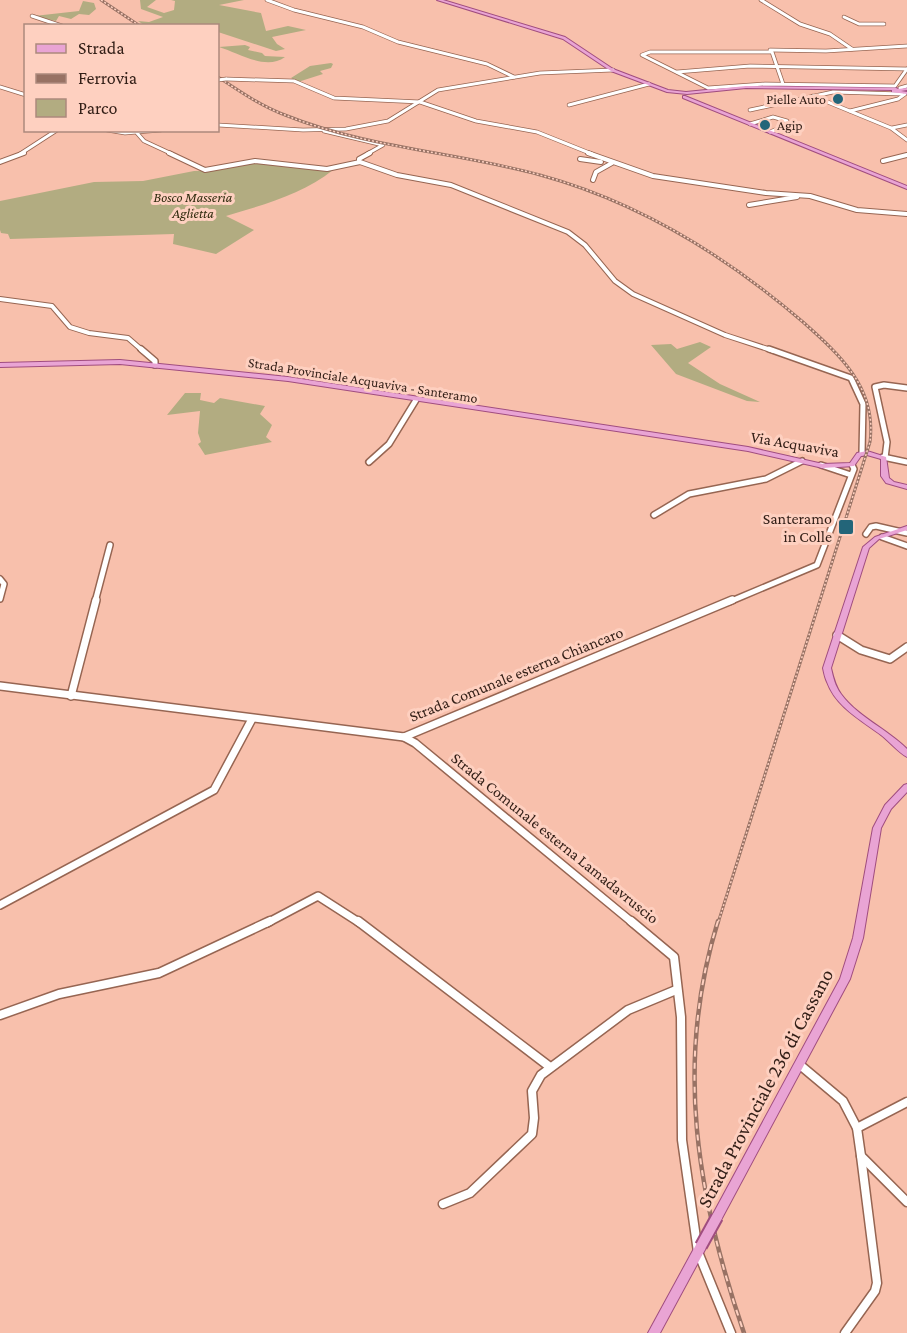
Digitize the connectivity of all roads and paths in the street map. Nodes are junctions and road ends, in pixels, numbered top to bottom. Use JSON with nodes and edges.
{"nodes":[{"id":1,"x":267,"y":0,"type":"edge"},
{"id":2,"x":438,"y":0,"type":"edge"},
{"id":3,"x":761,"y":0,"type":"edge"},
{"id":4,"x":32,"y":16,"type":"dead end"},
{"id":5,"x":844,"y":17,"type":"dead end"},
{"id":6,"x":56,"y":24,"type":"edge"},
{"id":7,"x":884,"y":24,"type":"dead end"},
{"id":8,"x":906,"y":48,"type":"edge"},
{"id":9,"x":852,"y":49,"type":"junction"},
{"id":10,"x":761,"y":50,"type":"dead end"},
{"id":11,"x":824,"y":53,"type":"junction"},
{"id":12,"x":824,"y":61,"type":"dead end"},
{"id":13,"x":777,"y":66,"type":"junction"},
{"id":14,"x":825,"y":67,"type":"junction"},
{"id":15,"x":907,"y":69,"type":"edge"},
{"id":16,"x":614,"y":70,"type":"junction"},
{"id":17,"x":676,"y":72,"type":"junction"},
{"id":18,"x":514,"y":77,"type":"junction"},
{"id":19,"x":219,"y":80,"type":"edge"},
{"id":20,"x":783,"y":84,"type":"junction"},
{"id":21,"x":650,"y":85,"type":"junction"},
{"id":22,"x":0,"y":87,"type":"edge"},
{"id":23,"x":776,"y":87,"type":"junction"},
{"id":24,"x":902,"y":92,"type":"edge"},
{"id":25,"x":24,"y":94,"type":"edge"},
{"id":26,"x":684,"y":95,"type":"junction"},
{"id":27,"x":693,"y":96,"type":"junction"},
{"id":28,"x":813,"y":96,"type":"junction"},
{"id":29,"x":417,"y":102,"type":"junction"},
{"id":30,"x":569,"y":105,"type":"dead end"},
{"id":31,"x":708,"y":107,"type":"junction"},
{"id":32,"x":756,"y":108,"type":"junction"},
{"id":33,"x":750,"y":110,"type":"dead end"},
{"id":34,"x":849,"y":111,"type":"junction"},
{"id":35,"x":773,"y":117,"type":"junction"},
{"id":36,"x":750,"y":124,"type":"junction"},
{"id":37,"x":219,"y":125,"type":"edge"},
{"id":38,"x":907,"y":125,"type":"edge"},
{"id":39,"x":891,"y":128,"type":"junction"},
{"id":40,"x":320,"y":130,"type":"junction"},
{"id":41,"x":54,"y":132,"type":"edge"},
{"id":42,"x":127,"y":132,"type":"edge"},
{"id":43,"x":145,"y":132,"type":"edge"},
{"id":44,"x":770,"y":132,"type":"junction"},
{"id":45,"x":137,"y":133,"type":"junction"},
{"id":46,"x":907,"y":140,"type":"edge"},
{"id":47,"x":907,"y":155,"type":"edge"},
{"id":48,"x":580,"y":159,"type":"dead end"},
{"id":49,"x":883,"y":161,"type":"dead end"},
{"id":50,"x":0,"y":162,"type":"edge"},
{"id":51,"x":360,"y":162,"type":"junction"},
{"id":52,"x":610,"y":162,"type":"junction"},
{"id":53,"x":593,"y":180,"type":"dead end"},
{"id":54,"x":907,"y":188,"type":"edge"},
{"id":55,"x":807,"y":195,"type":"junction"},
{"id":56,"x":749,"y":205,"type":"dead end"},
{"id":57,"x":907,"y":214,"type":"edge"},
{"id":58,"x":0,"y":299,"type":"edge"},
{"id":59,"x":0,"y":365,"type":"edge"},
{"id":60,"x":155,"y":365,"type":"junction"},
{"id":61,"x":907,"y":388,"type":"edge"},
{"id":62,"x":416,"y":400,"type":"junction"},
{"id":63,"x":720,"y":445,"type":"joint"},
{"id":64,"x":862,"y":453,"type":"junction"},
{"id":65,"x":884,"y":457,"type":"junction"},
{"id":66,"x":802,"y":461,"type":"junction"},
{"id":67,"x":369,"y":462,"type":"dead end"},
{"id":68,"x":907,"y":462,"type":"edge"},
{"id":69,"x":821,"y":465,"type":"junction"},
{"id":70,"x":852,"y":465,"type":"junction"},
{"id":71,"x":851,"y":475,"type":"junction"},
{"id":72,"x":907,"y":487,"type":"edge"},
{"id":73,"x":654,"y":515,"type":"dead end"},
{"id":74,"x":907,"y":528,"type":"edge"},
{"id":75,"x":896,"y":532,"type":"junction"},
{"id":76,"x":907,"y":533,"type":"edge"},
{"id":77,"x":866,"y":534,"type":"dead end"},
{"id":78,"x":882,"y":537,"type":"junction"},
{"id":79,"x":110,"y":545,"type":"dead end"},
{"id":80,"x":907,"y":546,"type":"edge"},
{"id":81,"x":0,"y":579,"type":"edge"},
{"id":82,"x":0,"y":599,"type":"edge"},
{"id":83,"x":837,"y":635,"type":"junction"},
{"id":84,"x":907,"y":647,"type":"edge"},
{"id":85,"x":0,"y":686,"type":"edge"},
{"id":86,"x":71,"y":696,"type":"junction"},
{"id":87,"x":252,"y":719,"type":"junction"},
{"id":88,"x":890,"y":736,"type":"junction"},
{"id":89,"x":404,"y":737,"type":"junction"},
{"id":90,"x":907,"y":744,"type":"edge"},
{"id":91,"x":907,"y":754,"type":"edge"},
{"id":92,"x":907,"y":786,"type":"edge"},
{"id":93,"x":0,"y":905,"type":"edge"},
{"id":94,"x":676,"y":990,"type":"junction"},
{"id":95,"x":0,"y":1016,"type":"edge"},
{"id":96,"x":800,"y":1065,"type":"junction"},
{"id":97,"x":550,"y":1067,"type":"junction"},
{"id":98,"x":907,"y":1102,"type":"edge"},
{"id":99,"x":856,"y":1128,"type":"junction"},
{"id":100,"x":861,"y":1156,"type":"junction"},
{"id":101,"x":907,"y":1202,"type":"edge"},
{"id":102,"x":443,"y":1204,"type":"dead end"},
{"id":103,"x":700,"y":1249,"type":"junction"},
{"id":104,"x":654,"y":1333,"type":"edge"},
{"id":105,"x":731,"y":1333,"type":"edge"},
{"id":106,"x":845,"y":1333,"type":"edge"}],
"edges":[{"from":1,"to":18,"type":"street"},
{"from":2,"to":16,"type":"main road"},
{"from":3,"to":9,"type":"street"},
{"from":4,"to":6,"type":"street"},
{"from":5,"to":7,"type":"street"},
{"from":8,"to":9,"type":"street"},
{"from":8,"to":11,"type":"street"},
{"from":9,"to":11,"type":"street"},
{"from":10,"to":11,"type":"street"},
{"from":12,"to":14,"type":"street"},
{"from":13,"to":14,"type":"street"},
{"from":13,"to":17,"type":"street"},
{"from":13,"to":17,"type":"street"},
{"from":13,"to":20,"type":"street"},
{"from":14,"to":15,"type":"street"},
{"from":15,"to":20,"type":"street"},
{"from":16,"to":18,"type":"street"},
{"from":16,"to":21,"type":"main road"},
{"from":17,"to":20,"type":"street"},
{"from":18,"to":29,"type":"street"},
{"from":19,"to":29,"type":"street","bridge":true},
{"from":21,"to":26,"type":"main road"},
{"from":21,"to":30,"type":"street"},
{"from":22,"to":25,"type":"street"},
{"from":23,"to":24,"type":"main road"},
{"from":23,"to":26,"type":"main road"},
{"from":23,"to":27,"type":"main road"},
{"from":24,"to":28,"type":"street"},
{"from":24,"to":34,"type":"street"},
{"from":26,"to":27,"type":"main road"},
{"from":26,"to":31,"type":"main road"},
{"from":27,"to":31,"type":"main road"},
{"from":28,"to":32,"type":"street"},
{"from":28,"to":34,"type":"street"},
{"from":29,"to":40,"type":"street"},
{"from":29,"to":52,"type":"street"},
{"from":31,"to":36,"type":"main road"},
{"from":32,"to":33,"type":"street"},
{"from":32,"to":35,"type":"street"},
{"from":34,"to":39,"type":"street"},
{"from":35,"to":36,"type":"street"},
{"from":35,"to":44,"type":"street"},
{"from":36,"to":44,"type":"main road"},
{"from":37,"to":40,"type":"street"},
{"from":38,"to":39,"type":"street"},
{"from":39,"to":46,"type":"street"},
{"from":40,"to":51,"type":"street"},
{"from":41,"to":50,"type":"street"},
{"from":42,"to":45,"type":"street"},
{"from":43,"to":45,"type":"street"},
{"from":44,"to":54,"type":"main road"},
{"from":45,"to":51,"type":"street"},
{"from":47,"to":49,"type":"street"},
{"from":48,"to":52,"type":"street"},
{"from":51,"to":64,"type":"street"},
{"from":52,"to":53,"type":"street"},
{"from":52,"to":55,"type":"street"},
{"from":55,"to":56,"type":"street"},
{"from":55,"to":57,"type":"street"},
{"from":58,"to":60,"type":"street"},
{"from":59,"to":60,"type":"main road","name":"Strada Provinciale Acquaviva - Santeramo"},
{"from":60,"to":62,"type":"main road","name":"Strada Provinciale Acquaviva - Santeramo"},
{"from":61,"to":65,"type":"street"},
{"from":62,"to":63,"type":"main road","name":"Strada Provinciale Acquaviva - Santeramo"},
{"from":62,"to":67,"type":"street"},
{"from":63,"to":66,"type":"main road","name":"Via Acquaviva"},
{"from":64,"to":65,"type":"main road","name":"Via Acquaviva"},
{"from":64,"to":70,"type":"main road","name":"Via Acquaviva"},
{"from":65,"to":68,"type":"street"},
{"from":65,"to":72,"type":"main road"},
{"from":66,"to":69,"type":"main road","name":"Via Acquaviva"},
{"from":66,"to":73,"type":"street"},
{"from":69,"to":70,"type":"main road","name":"Via Acquaviva"},
{"from":69,"to":71,"type":"street"},
{"from":70,"to":71,"type":"street","name":"Strada Comunale esterna Chiancaro"},
{"from":71,"to":89,"type":"street","name":"Strada Comunale esterna Chiancaro"},
{"from":74,"to":75,"type":"main road"},
{"from":75,"to":76,"type":"street"},
{"from":75,"to":77,"type":"street"},
{"from":75,"to":78,"type":"main road"},
{"from":78,"to":80,"type":"street"},
{"from":78,"to":83,"type":"main road"},
{"from":79,"to":86,"type":"street"},
{"from":81,"to":82,"type":"street"},
{"from":83,"to":84,"type":"street"},
{"from":83,"to":88,"type":"main road"},
{"from":85,"to":86,"type":"street","name":"Strada Comunale esterna Chiancaro"},
{"from":86,"to":87,"type":"street","name":"Strada Comunale esterna Chiancaro"},
{"from":87,"to":89,"type":"street","name":"Strada Comunale esterna Chiancaro"},
{"from":87,"to":93,"type":"street"},
{"from":88,"to":90,"type":"main road"},
{"from":88,"to":91,"type":"main road"},
{"from":89,"to":94,"type":"street","name":"Strada Comunale esterna Lamadavruscio"},
{"from":92,"to":96,"type":"main road","name":"Strada Provinciale 236 di Cassano"},
{"from":94,"to":97,"type":"street"},
{"from":94,"to":103,"type":"street"},
{"from":95,"to":97,"type":"street"},
{"from":96,"to":99,"type":"street"},
{"from":96,"to":103,"type":"main road","name":"Strada Provinciale 236 di Cassano","bridge":true},
{"from":97,"to":102,"type":"street"},
{"from":98,"to":99,"type":"street"},
{"from":99,"to":100,"type":"street"},
{"from":100,"to":101,"type":"street"},
{"from":100,"to":106,"type":"street"},
{"from":103,"to":104,"type":"main road","name":"Strada Provinciale 236 di Cassano"},
{"from":103,"to":105,"type":"street"}]}
